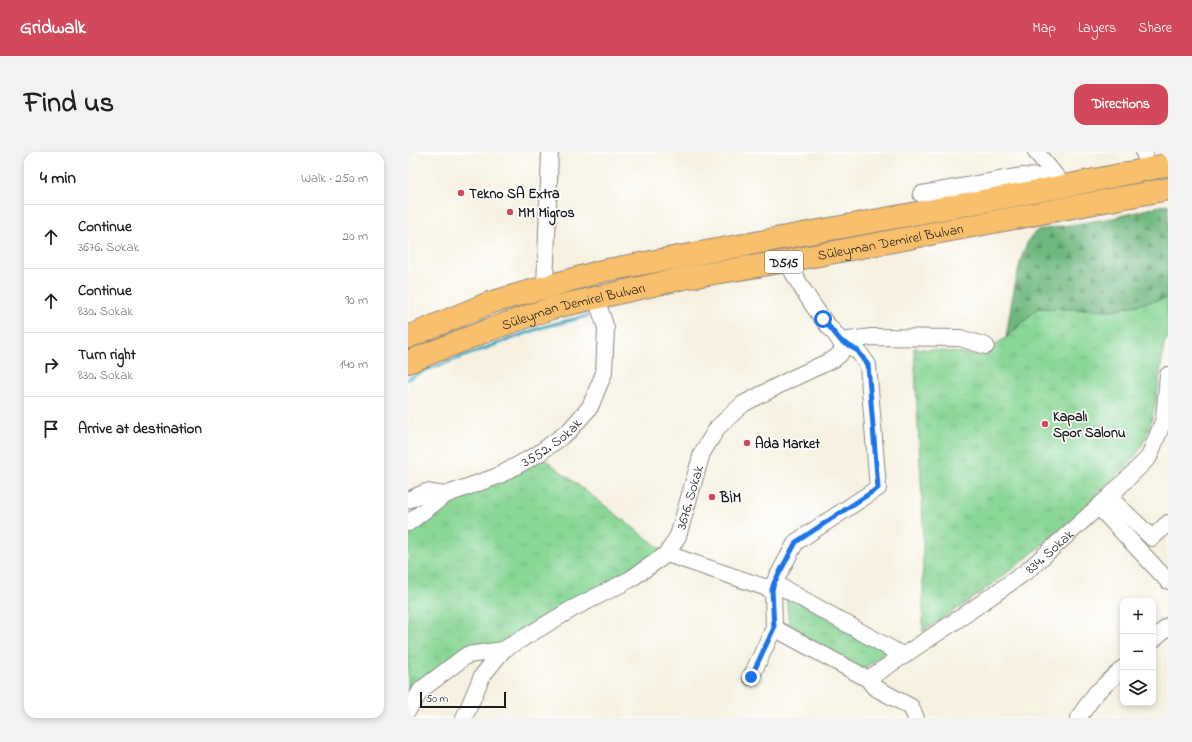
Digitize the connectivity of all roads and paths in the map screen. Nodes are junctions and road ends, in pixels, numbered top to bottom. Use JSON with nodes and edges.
{"nodes":[{"id":1,"x":550,"y":152,"type":"edge"},
{"id":2,"x":1036,"y":152,"type":"edge"},
{"id":3,"x":1153,"y":162,"type":"edge"},
{"id":4,"x":1061,"y":182,"type":"junction"},
{"id":5,"x":1168,"y":189,"type":"edge"},
{"id":6,"x":921,"y":194,"type":"dead end"},
{"id":7,"x":786,"y":261,"type":"junction"},
{"id":8,"x":545,"y":287,"type":"junction"},
{"id":9,"x":596,"y":298,"type":"junction"},
{"id":10,"x":408,"y":337,"type":"edge"},
{"id":11,"x":841,"y":341,"type":"junction"},
{"id":12,"x":986,"y":346,"type":"dead end"},
{"id":13,"x":408,"y":362,"type":"edge"},
{"id":14,"x":1168,"y":375,"type":"edge"},
{"id":15,"x":445,"y":495,"type":"junction"},
{"id":16,"x":408,"y":500,"type":"edge"},
{"id":17,"x":1104,"y":502,"type":"junction"},
{"id":18,"x":1168,"y":523,"type":"edge"},
{"id":19,"x":408,"y":524,"type":"edge"},
{"id":20,"x":667,"y":554,"type":"junction"},
{"id":21,"x":1168,"y":581,"type":"edge"},
{"id":22,"x":773,"y":587,"type":"junction"},
{"id":23,"x":1168,"y":626,"type":"edge"},
{"id":24,"x":774,"y":628,"type":"junction"},
{"id":25,"x":1156,"y":637,"type":"edge"},
{"id":26,"x":503,"y":650,"type":"junction"},
{"id":27,"x":479,"y":653,"type":"junction"},
{"id":28,"x":904,"y":656,"type":"junction"},
{"id":29,"x":488,"y":667,"type":"junction"},
{"id":30,"x":1121,"y":670,"type":"edge"},
{"id":31,"x":751,"y":677,"type":"dead end"},
{"id":32,"x":868,"y":679,"type":"junction"},
{"id":33,"x":408,"y":710,"type":"edge"},
{"id":34,"x":464,"y":718,"type":"edge"},
{"id":35,"x":916,"y":718,"type":"edge"},
{"id":36,"x":1078,"y":718,"type":"edge"}],
"edges":[{"from":1,"to":8,"type":"street"},
{"from":2,"to":4,"type":"street"},
{"from":3,"to":4,"type":"highway","name":"Süleyman Demirel Bulvarı","number":"D515"},
{"from":4,"to":6,"type":"street"},
{"from":4,"to":8,"type":"highway","name":"Süleyman Demirel Bulvarı","number":"D515"},
{"from":5,"to":7,"type":"highway","name":"Süleyman Demirel Bulvarı","number":"D515"},
{"from":7,"to":9,"type":"highway","name":"Süleyman Demirel Bulvarı","number":"D515"},
{"from":7,"to":11,"type":"street"},
{"from":8,"to":10,"type":"highway","name":"Süleyman Demirel Bulvarı","number":"D515"},
{"from":9,"to":13,"type":"highway","name":"Süleyman Demirel Bulvarı","number":"D515"},
{"from":9,"to":15,"type":"street","name":"3552. Sokak"},
{"from":11,"to":12,"type":"street"},
{"from":11,"to":20,"type":"street","name":"3676. Sokak"},
{"from":11,"to":22,"type":"street"},
{"from":14,"to":17,"type":"street","name":"834. Sokak"},
{"from":15,"to":16,"type":"street"},
{"from":15,"to":19,"type":"street","name":"3552. Sokak"},
{"from":17,"to":18,"type":"street"},
{"from":17,"to":21,"type":"street"},
{"from":17,"to":28,"type":"street","name":"834. Sokak"},
{"from":20,"to":22,"type":"street"},
{"from":20,"to":26,"type":"street","name":"3676. Sokak"},
{"from":22,"to":24,"type":"street"},
{"from":22,"to":28,"type":"street"},
{"from":23,"to":25,"type":"street"},
{"from":24,"to":31,"type":"street"},
{"from":24,"to":32,"type":"street"},
{"from":26,"to":27,"type":"street"},
{"from":26,"to":29,"type":"street","name":"3676. Sokak"},
{"from":27,"to":29,"type":"street"},
{"from":27,"to":33,"type":"street"},
{"from":28,"to":32,"type":"street","name":"834. Sokak"},
{"from":29,"to":34,"type":"street","name":"3676. Sokak"},
{"from":30,"to":36,"type":"street"},
{"from":32,"to":35,"type":"street"}]}
